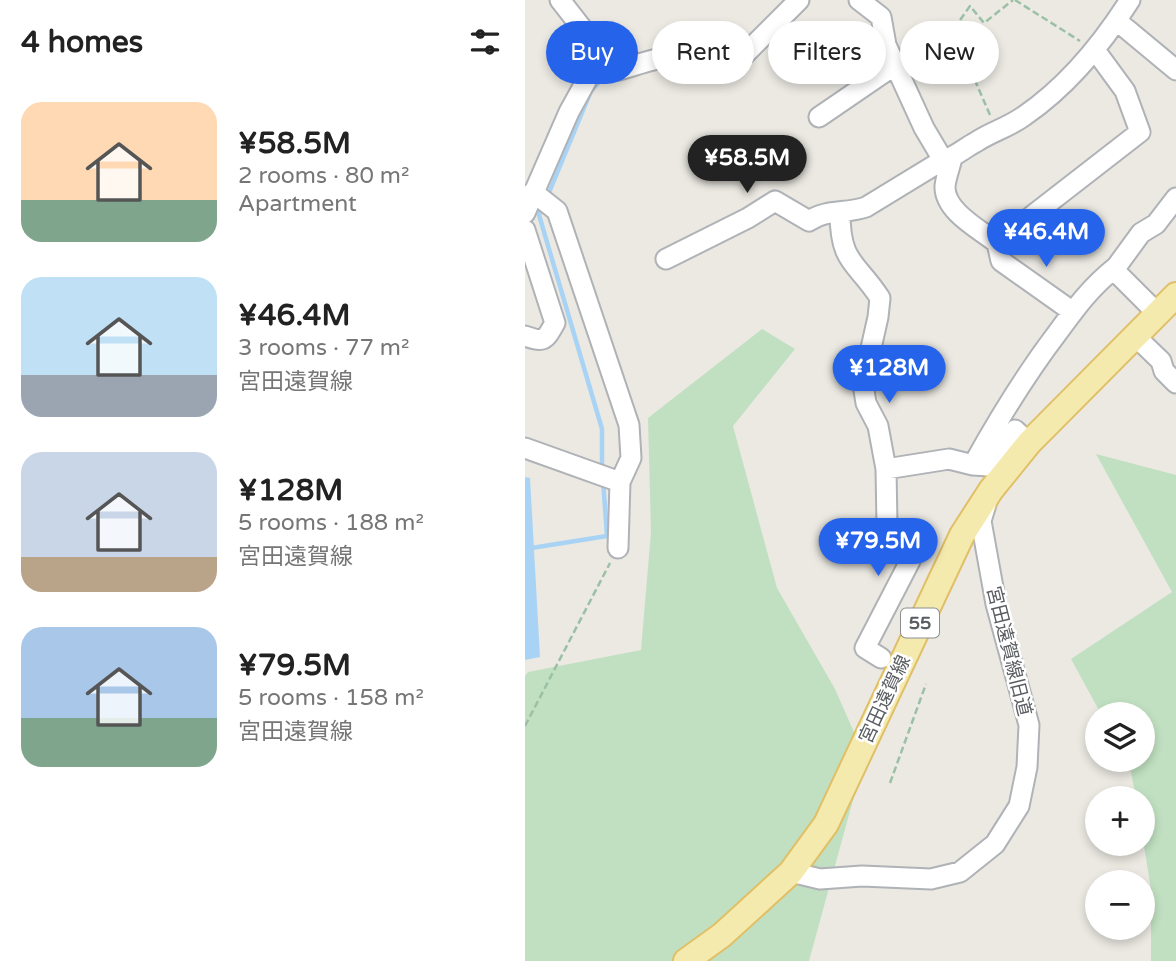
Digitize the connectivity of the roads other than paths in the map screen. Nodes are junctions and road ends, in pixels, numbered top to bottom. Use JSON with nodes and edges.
{"nodes":[{"id":1,"x":560,"y":0,"type":"edge"},
{"id":2,"x":859,"y":0,"type":"edge"},
{"id":3,"x":1130,"y":0,"type":"edge"},
{"id":4,"x":789,"y":4,"type":"edge"},
{"id":5,"x":576,"y":21,"type":"edge"},
{"id":6,"x":1117,"y":21,"type":"junction"},
{"id":7,"x":1095,"y":50,"type":"junction"},
{"id":8,"x":638,"y":65,"type":"edge"},
{"id":9,"x":895,"y":65,"type":"junction"},
{"id":10,"x":1176,"y":70,"type":"edge"},
{"id":11,"x":584,"y":84,"type":"edge"},
{"id":12,"x":819,"y":117,"type":"dead end"},
{"id":13,"x":947,"y":159,"type":"junction"},
{"id":14,"x":533,"y":192,"type":"junction"},
{"id":15,"x":1176,"y":198,"type":"edge"},
{"id":16,"x":840,"y":212,"type":"junction"},
{"id":17,"x":525,"y":213,"type":"edge"},
{"id":18,"x":525,"y":230,"type":"edge"},
{"id":19,"x":997,"y":243,"type":"junction"},
{"id":20,"x":666,"y":259,"type":"dead end"},
{"id":21,"x":1116,"y":267,"type":"junction"},
{"id":22,"x":1176,"y":295,"type":"edge"},
{"id":23,"x":1073,"y":312,"type":"junction"},
{"id":24,"x":1158,"y":314,"type":"junction"},
{"id":25,"x":525,"y":335,"type":"edge"},
{"id":26,"x":1135,"y":336,"type":"junction"},
{"id":27,"x":1176,"y":383,"type":"edge"},
{"id":28,"x":1029,"y":443,"type":"junction"},
{"id":29,"x":525,"y":448,"type":"edge"},
{"id":30,"x":973,"y":465,"type":"junction"},
{"id":31,"x":886,"y":470,"type":"junction"},
{"id":32,"x":620,"y":482,"type":"junction"},
{"id":33,"x":991,"y":489,"type":"junction"},
{"id":34,"x":618,"y":548,"type":"road end"},
{"id":35,"x":881,"y":658,"type":"dead end"},
{"id":36,"x":792,"y":872,"type":"junction"},
{"id":37,"x":686,"y":961,"type":"edge"}],
"edges":[{"from":1,"to":5,"type":"street"},
{"from":2,"to":9,"type":"street"},
{"from":3,"to":6,"type":"street"},
{"from":4,"to":8,"type":"street"},
{"from":6,"to":7,"type":"street"},
{"from":6,"to":10,"type":"street"},
{"from":7,"to":13,"type":"street"},
{"from":7,"to":19,"type":"street"},
{"from":9,"to":12,"type":"street"},
{"from":9,"to":13,"type":"street"},
{"from":11,"to":14,"type":"street"},
{"from":13,"to":16,"type":"street"},
{"from":13,"to":19,"type":"street"},
{"from":14,"to":17,"type":"street"},
{"from":14,"to":32,"type":"street"},
{"from":15,"to":21,"type":"street"},
{"from":16,"to":20,"type":"street"},
{"from":16,"to":31,"type":"street"},
{"from":18,"to":25,"type":"street"},
{"from":19,"to":23,"type":"street"},
{"from":21,"to":23,"type":"street"},
{"from":21,"to":24,"type":"street"},
{"from":22,"to":24,"type":"main road","name":"宮田遠賀線","number":"55"},
{"from":23,"to":30,"type":"street"},
{"from":24,"to":26,"type":"main road","name":"宮田遠賀線","number":"55"},
{"from":26,"to":27,"type":"street"},
{"from":26,"to":28,"type":"main road","name":"宮田遠賀線","number":"55"},
{"from":28,"to":30,"type":"street"},
{"from":28,"to":33,"type":"main road","name":"宮田遠賀線","number":"55"},
{"from":29,"to":32,"type":"street"},
{"from":30,"to":31,"type":"street"},
{"from":31,"to":35,"type":"street"},
{"from":32,"to":34,"type":"street"},
{"from":33,"to":36,"type":"main road","name":"宮田遠賀線","number":"55"},
{"from":33,"to":36,"type":"street","name":"宮田遠賀線旧道"},
{"from":36,"to":37,"type":"main road","name":"宮田遠賀線","number":"55"}]}
